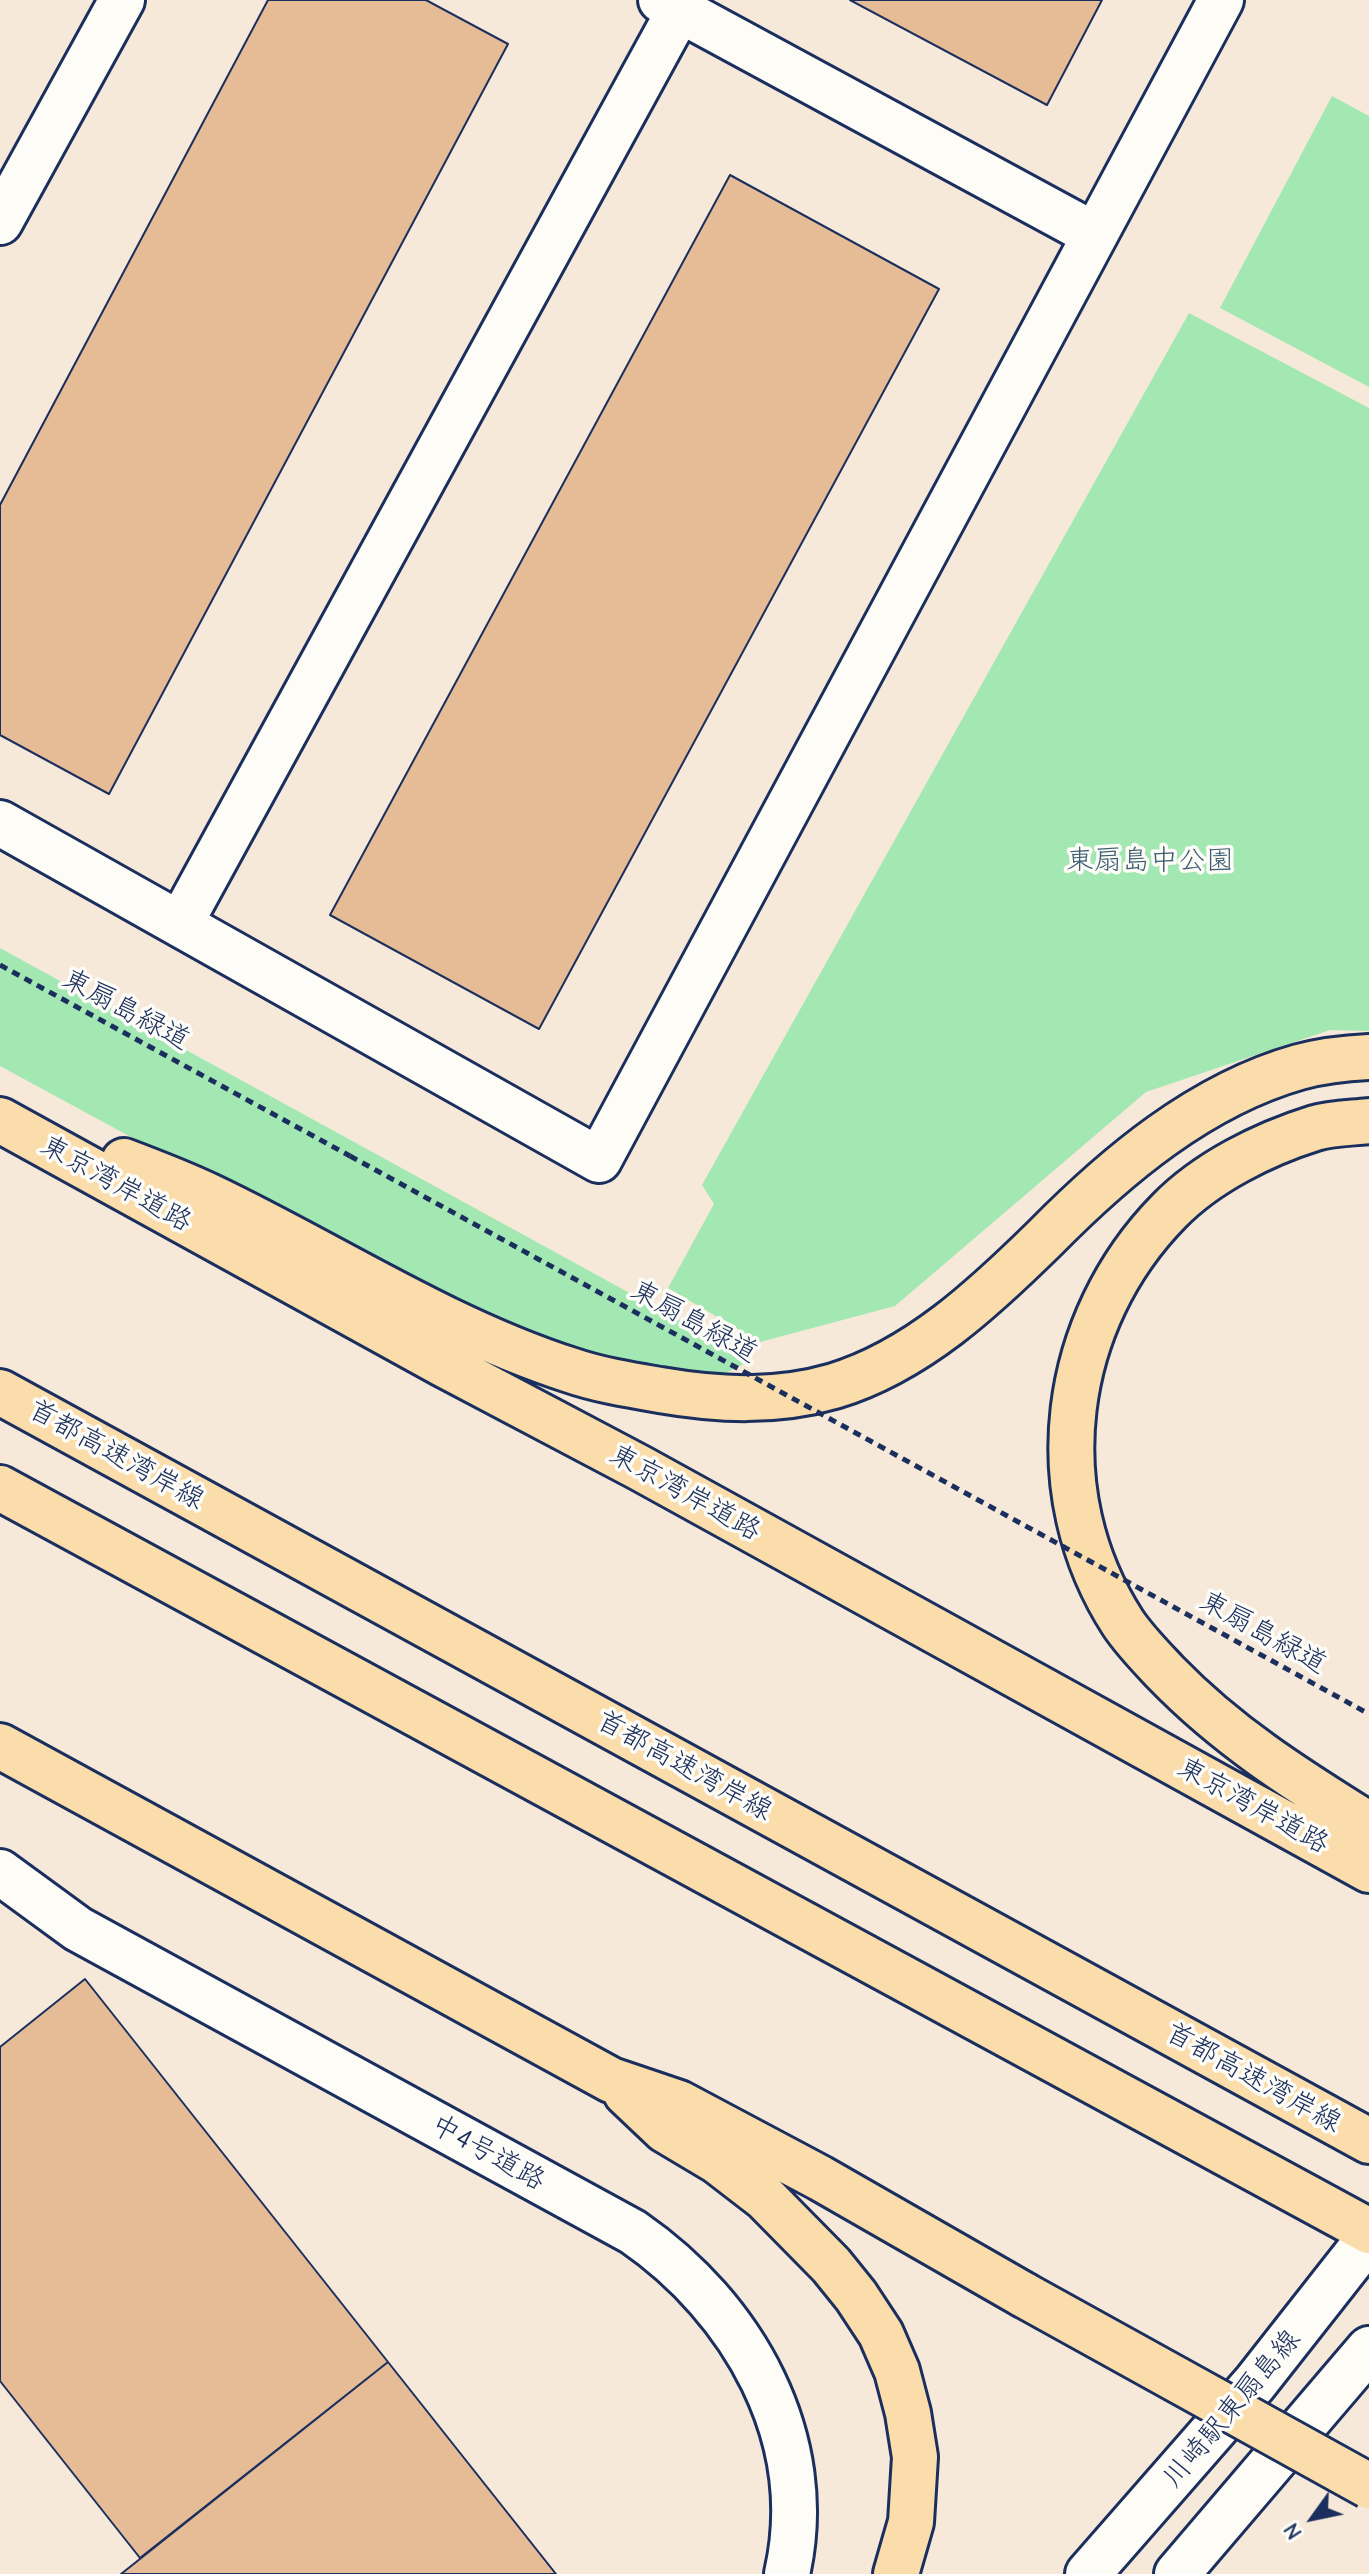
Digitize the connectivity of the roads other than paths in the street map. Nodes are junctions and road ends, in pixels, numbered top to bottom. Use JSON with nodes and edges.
{"nodes":[{"id":1,"x":122,"y":0,"type":"edge"},
{"id":2,"x":1221,"y":0,"type":"edge"},
{"id":3,"x":675,"y":3,"type":"edge"},
{"id":4,"x":0,"y":222,"type":"edge"},
{"id":5,"x":1095,"y":235,"type":"junction"},
{"id":6,"x":0,"y":823,"type":"edge"},
{"id":7,"x":180,"y":924,"type":"junction"},
{"id":8,"x":1369,"y":1057,"type":"edge"},
{"id":9,"x":0,"y":1110,"type":"edge"},
{"id":10,"x":0,"y":1120,"type":"edge"},
{"id":11,"x":1369,"y":1121,"type":"edge"},
{"id":12,"x":0,"y":1392,"type":"edge"},
{"id":13,"x":0,"y":1488,"type":"edge"},
{"id":14,"x":0,"y":1746,"type":"edge"},
{"id":15,"x":1369,"y":1825,"type":"edge"},
{"id":16,"x":1369,"y":1870,"type":"edge"},
{"id":17,"x":0,"y":1872,"type":"edge"},
{"id":18,"x":611,"y":2080,"type":"junction"},
{"id":19,"x":1369,"y":2141,"type":"edge"},
{"id":20,"x":1369,"y":2231,"type":"edge"},
{"id":21,"x":1369,"y":2238,"type":"edge"},
{"id":22,"x":1369,"y":2349,"type":"edge"},
{"id":23,"x":1369,"y":2486,"type":"edge"},
{"id":24,"x":787,"y":2574,"type":"edge"},
{"id":25,"x":896,"y":2574,"type":"edge"},
{"id":26,"x":1088,"y":2574,"type":"edge"},
{"id":27,"x":1177,"y":2574,"type":"edge"}],
"edges":[{"from":1,"to":4,"type":"street"},
{"from":2,"to":5,"type":"street"},
{"from":3,"to":5,"type":"street"},
{"from":3,"to":7,"type":"street"},
{"from":5,"to":7,"type":"street"},
{"from":6,"to":7,"type":"street"},
{"from":8,"to":9,"type":"highway"},
{"from":10,"to":16,"type":"highway","name":"東京湾岸道路"},
{"from":11,"to":15,"type":"highway"},
{"from":12,"to":19,"type":"highway","name":"首都高速湾岸線"},
{"from":13,"to":20,"type":"highway"},
{"from":14,"to":18,"type":"highway"},
{"from":17,"to":24,"type":"street","name":"中4号道路"},
{"from":18,"to":23,"type":"highway","bridge":true},
{"from":18,"to":25,"type":"highway"},
{"from":21,"to":26,"type":"street","name":"川崎駅東扇島線"},
{"from":22,"to":27,"type":"street"}]}
